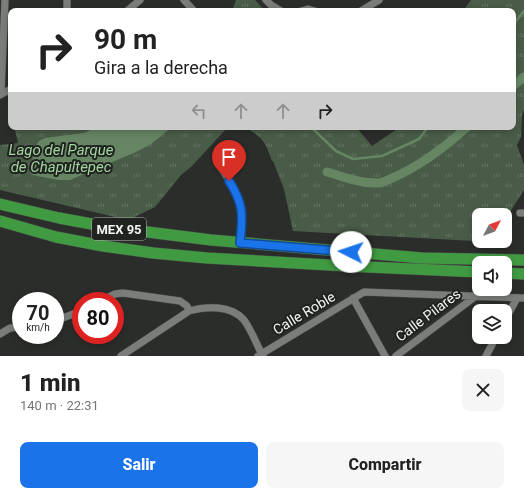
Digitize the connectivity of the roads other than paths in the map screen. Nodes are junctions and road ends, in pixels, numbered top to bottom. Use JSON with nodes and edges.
{"nodes":[{"id":1,"x":5,"y":0,"type":"edge"},
{"id":2,"x":140,"y":0,"type":"edge"},
{"id":3,"x":184,"y":0,"type":"edge"},
{"id":4,"x":266,"y":0,"type":"edge"},
{"id":5,"x":379,"y":0,"type":"edge"},
{"id":6,"x":131,"y":8,"type":"edge"},
{"id":7,"x":191,"y":8,"type":"edge"},
{"id":8,"x":276,"y":8,"type":"edge"},
{"id":9,"x":366,"y":8,"type":"edge"},
{"id":10,"x":1,"y":95,"type":"edge"},
{"id":11,"x":217,"y":161,"type":"dead end"},
{"id":12,"x":0,"y":204,"type":"edge"},
{"id":13,"x":0,"y":221,"type":"edge"},
{"id":14,"x":240,"y":243,"type":"junction"},
{"id":15,"x":524,"y":260,"type":"edge"},
{"id":16,"x":472,"y":272,"type":"edge"},
{"id":17,"x":512,"y":273,"type":"edge"},
{"id":18,"x":524,"y":274,"type":"edge"},
{"id":19,"x":124,"y":293,"type":"edge"},
{"id":20,"x":472,"y":296,"type":"edge"},
{"id":21,"x":476,"y":296,"type":"joint"},
{"id":22,"x":353,"y":298,"type":"junction"},
{"id":23,"x":520,"y":298,"type":"edge"},
{"id":24,"x":512,"y":310,"type":"edge"},
{"id":25,"x":189,"y":311,"type":"junction"},
{"id":26,"x":12,"y":328,"type":"edge"},
{"id":27,"x":0,"y":334,"type":"edge"},
{"id":28,"x":492,"y":344,"type":"edge"},
{"id":29,"x":261,"y":355,"type":"edge"},
{"id":30,"x":121,"y":356,"type":"edge"},
{"id":31,"x":385,"y":356,"type":"edge"},
{"id":32,"x":396,"y":356,"type":"edge"},
{"id":33,"x":486,"y":356,"type":"edge"}],
"edges":[{"from":1,"to":10,"type":"street"},
{"from":2,"to":6,"type":"street"},
{"from":3,"to":7,"type":"street"},
{"from":4,"to":8,"type":"street"},
{"from":5,"to":9,"type":"street"},
{"from":11,"to":14,"type":"street"},
{"from":12,"to":14,"type":"highway","number":"MEX 95"},
{"from":13,"to":16,"type":"highway","number":"MEX 95"},
{"from":14,"to":15,"type":"highway","number":"MEX 95"},
{"from":17,"to":18,"type":"highway"},
{"from":19,"to":25,"type":"street"},
{"from":20,"to":22,"type":"street","name":"Calle Roble"},
{"from":21,"to":23,"type":"street"},
{"from":21,"to":32,"type":"street","name":"Calle Pilares"},
{"from":22,"to":29,"type":"street","name":"Calle Roble"},
{"from":22,"to":31,"type":"street"},
{"from":23,"to":24,"type":"street"},
{"from":25,"to":29,"type":"street"},
{"from":25,"to":30,"type":"street"},
{"from":26,"to":27,"type":"street"},
{"from":28,"to":33,"type":"street"}]}
